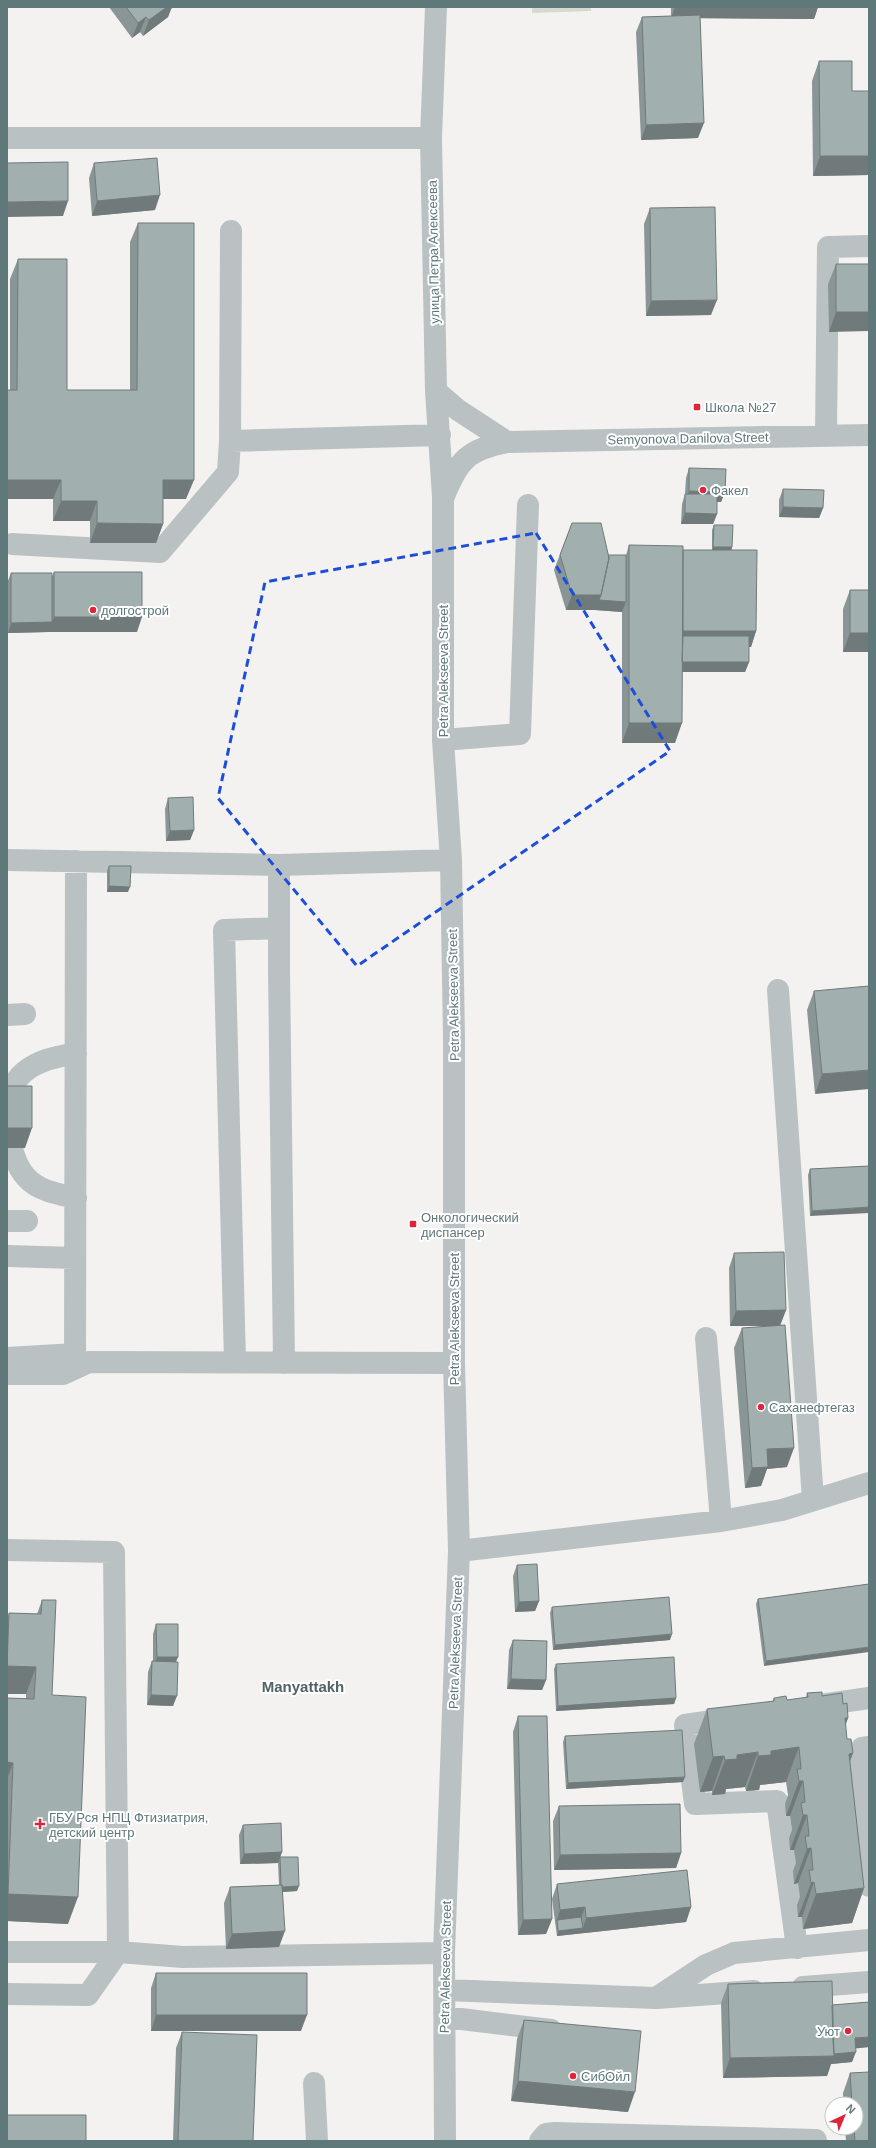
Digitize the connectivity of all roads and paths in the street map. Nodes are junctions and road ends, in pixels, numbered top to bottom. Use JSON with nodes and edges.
{"nodes":[{"id":1,"x":436,"y":7,"type":"edge"},
{"id":2,"x":7,"y":138,"type":"edge"},
{"id":3,"x":431,"y":138,"type":"junction"},
{"id":4,"x":232,"y":231,"type":"dead end"},
{"id":5,"x":869,"y":246,"type":"edge"},
{"id":6,"x":436,"y":391,"type":"junction"},
{"id":7,"x":440,"y":435,"type":"junction"},
{"id":8,"x":826,"y":435,"type":"junction"},
{"id":9,"x":869,"y":435,"type":"edge"},
{"id":10,"x":230,"y":441,"type":"junction"},
{"id":11,"x":507,"y":442,"type":"junction"},
{"id":12,"x":443,"y":497,"type":"junction"},
{"id":13,"x":528,"y":505,"type":"dead end"},
{"id":14,"x":12,"y":544,"type":"dead end"},
{"id":15,"x":443,"y":740,"type":"junction"},
{"id":16,"x":7,"y":860,"type":"edge"},
{"id":17,"x":451,"y":860,"type":"junction"},
{"id":18,"x":76,"y":861,"type":"junction"},
{"id":19,"x":280,"y":865,"type":"junction"},
{"id":20,"x":279,"y":928,"type":"junction"},
{"id":21,"x":778,"y":990,"type":"dead end"},
{"id":22,"x":76,"y":1054,"type":"junction"},
{"id":23,"x":76,"y":1198,"type":"junction"},
{"id":24,"x":8,"y":1256,"type":"dead end"},
{"id":25,"x":75,"y":1258,"type":"junction"},
{"id":26,"x":706,"y":1338,"type":"dead end"},
{"id":27,"x":7,"y":1343,"type":"edge"},
{"id":28,"x":29,"y":1357,"type":"junction"},
{"id":29,"x":7,"y":1358,"type":"edge"},
{"id":30,"x":75,"y":1361,"type":"junction"},
{"id":31,"x":235,"y":1362,"type":"junction"},
{"id":32,"x":284,"y":1363,"type":"junction"},
{"id":33,"x":454,"y":1363,"type":"junction"},
{"id":34,"x":7,"y":1374,"type":"edge"},
{"id":35,"x":869,"y":1483,"type":"edge"},
{"id":36,"x":813,"y":1500,"type":"junction"},
{"id":37,"x":721,"y":1521,"type":"junction"},
{"id":38,"x":7,"y":1550,"type":"edge"},
{"id":39,"x":459,"y":1551,"type":"junction"},
{"id":40,"x":869,"y":1698,"type":"edge"},
{"id":41,"x":792,"y":1709,"type":"edge"},
{"id":42,"x":754,"y":1715,"type":"edge"},
{"id":43,"x":869,"y":1747,"type":"edge"},
{"id":44,"x":869,"y":1886,"type":"edge"},
{"id":45,"x":869,"y":1940,"type":"edge"},
{"id":46,"x":797,"y":1948,"type":"junction"},
{"id":47,"x":7,"y":1952,"type":"edge"},
{"id":48,"x":118,"y":1952,"type":"junction"},
{"id":49,"x":444,"y":1952,"type":"junction"},
{"id":50,"x":869,"y":1982,"type":"edge"},
{"id":51,"x":445,"y":1990,"type":"junction"},
{"id":52,"x":7,"y":1994,"type":"edge"},
{"id":53,"x":656,"y":1998,"type":"junction"},
{"id":54,"x":445,"y":2017,"type":"junction"},
{"id":55,"x":569,"y":2032,"type":"edge"},
{"id":56,"x":314,"y":2083,"type":"dead end"},
{"id":57,"x":816,"y":2140,"type":"dead end"},
{"id":58,"x":317,"y":2141,"type":"edge"},
{"id":59,"x":445,"y":2141,"type":"edge"},
{"id":60,"x":540,"y":2141,"type":"edge"}],
"edges":[{"from":1,"to":3,"type":"street","name":"улица Петра Алексеева"},
{"from":2,"to":3,"type":"street"},
{"from":3,"to":6,"type":"street","name":"улица Петра Алексеева"},
{"from":4,"to":10,"type":"street"},
{"from":5,"to":8,"type":"street"},
{"from":6,"to":7,"type":"street","name":"улица Петра Алексеева"},
{"from":6,"to":11,"type":"street"},
{"from":7,"to":10,"type":"street"},
{"from":7,"to":12,"type":"street","name":"улица Петра Алексеева"},
{"from":8,"to":9,"type":"street","name":"Semyonova Danilova Street"},
{"from":8,"to":11,"type":"street","name":"Semyonova Danilova Street"},
{"from":10,"to":14,"type":"street"},
{"from":11,"to":12,"type":"street","name":"Semyonova Danilova Street"},
{"from":12,"to":15,"type":"street","name":"Petra Alekseeva Street"},
{"from":13,"to":15,"type":"street"},
{"from":15,"to":17,"type":"street","name":"Petra Alekseeva Street"},
{"from":16,"to":18,"type":"street"},
{"from":17,"to":19,"type":"street"},
{"from":17,"to":33,"type":"street","name":"Petra Alekseeva Street"},
{"from":18,"to":19,"type":"street"},
{"from":18,"to":22,"type":"street"},
{"from":19,"to":20,"type":"street"},
{"from":20,"to":31,"type":"street"},
{"from":20,"to":32,"type":"street"},
{"from":21,"to":36,"type":"street"},
{"from":22,"to":23,"type":"street"},
{"from":22,"to":23,"type":"street"},
{"from":23,"to":25,"type":"street"},
{"from":24,"to":25,"type":"street"},
{"from":25,"to":30,"type":"street"},
{"from":26,"to":37,"type":"street"},
{"from":27,"to":28,"type":"street"},
{"from":28,"to":29,"type":"street"},
{"from":28,"to":30,"type":"street"},
{"from":30,"to":31,"type":"street"},
{"from":30,"to":34,"type":"street"},
{"from":31,"to":32,"type":"street"},
{"from":32,"to":33,"type":"street"},
{"from":33,"to":39,"type":"street","name":"Petra Alekseeva Street"},
{"from":35,"to":36,"type":"street"},
{"from":36,"to":37,"type":"street"},
{"from":37,"to":39,"type":"street"},
{"from":38,"to":48,"type":"street"},
{"from":39,"to":49,"type":"street","name":"Petra Alekseeva Street"},
{"from":40,"to":41,"type":"street"},
{"from":42,"to":46,"type":"street"},
{"from":43,"to":44,"type":"street"},
{"from":45,"to":46,"type":"street"},
{"from":46,"to":53,"type":"street"},
{"from":47,"to":48,"type":"street"},
{"from":48,"to":49,"type":"street"},
{"from":48,"to":52,"type":"street"},
{"from":49,"to":51,"type":"street","name":"Petra Alekseeva Street"},
{"from":50,"to":53,"type":"street"},
{"from":51,"to":53,"type":"street"},
{"from":51,"to":54,"type":"street","name":"Petra Alekseeva Street"},
{"from":54,"to":55,"type":"street"},
{"from":54,"to":59,"type":"street","name":"Petra Alekseeva Street"},
{"from":56,"to":58,"type":"street"},
{"from":57,"to":60,"type":"street"}]}
